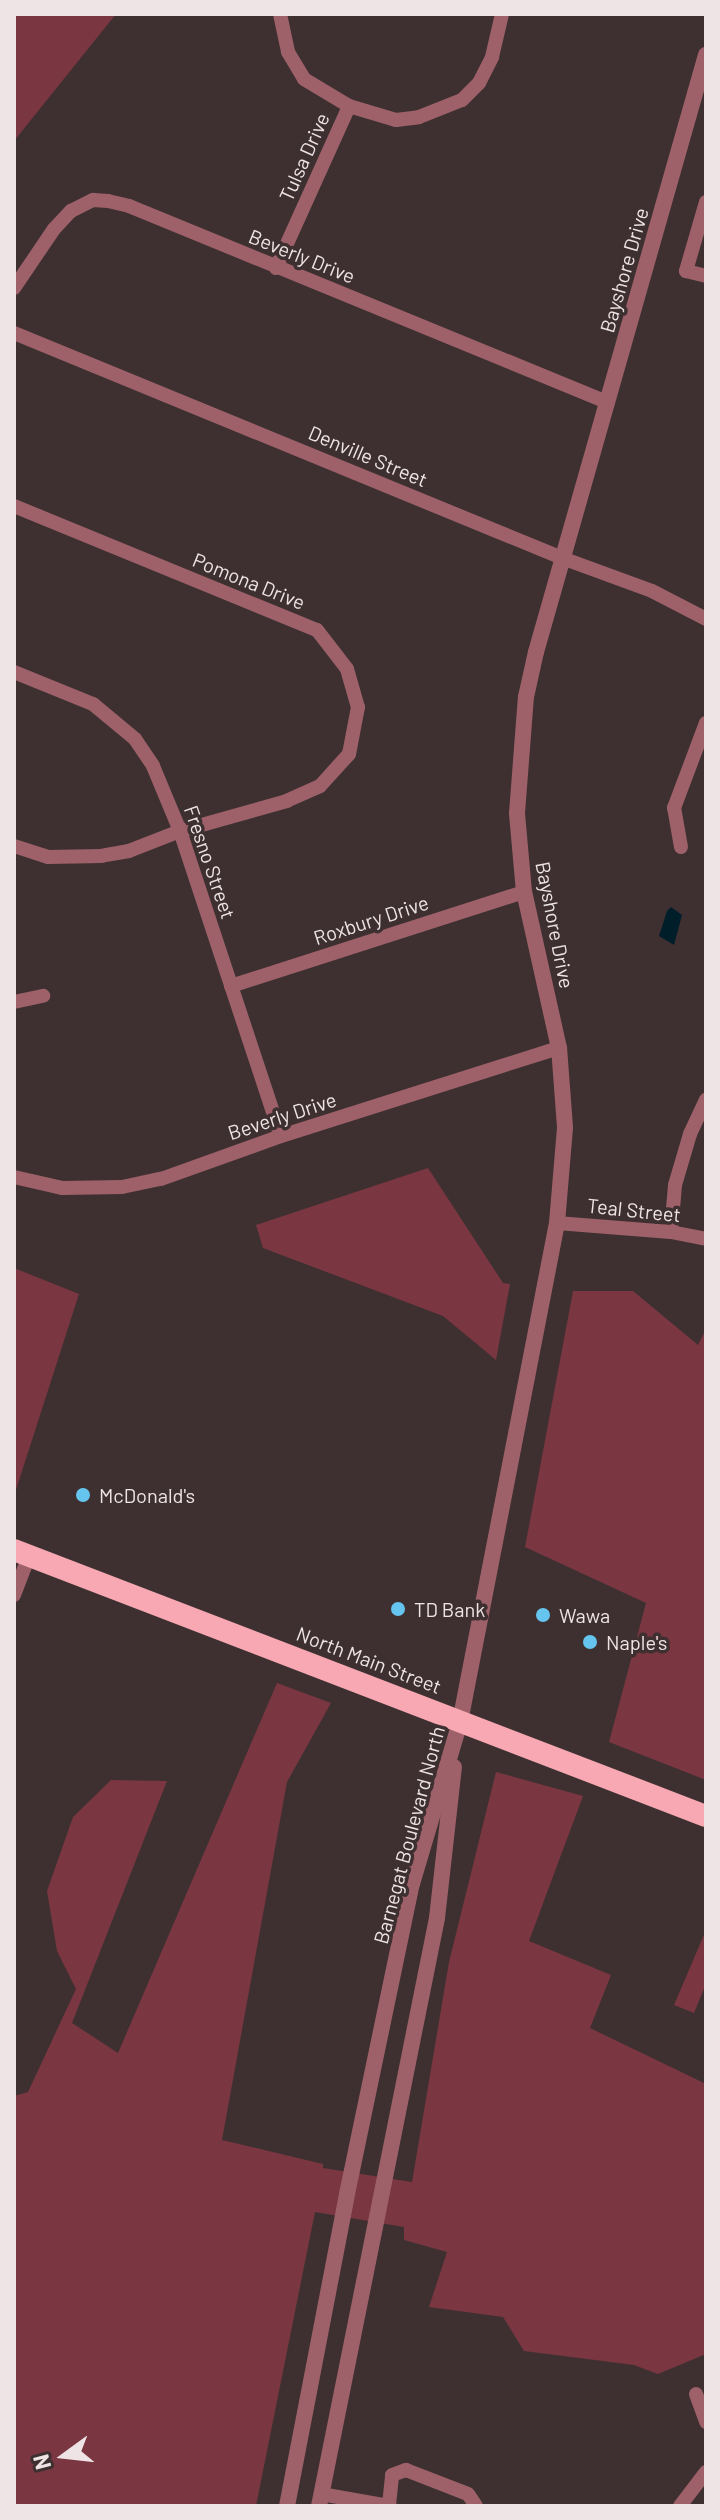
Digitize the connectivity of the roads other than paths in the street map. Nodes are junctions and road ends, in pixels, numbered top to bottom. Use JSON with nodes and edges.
{"nodes":[{"id":1,"x":280,"y":14,"type":"edge"},
{"id":2,"x":502,"y":14,"type":"edge"},
{"id":3,"x":706,"y":58,"type":"edge"},
{"id":4,"x":349,"y":106,"type":"junction"},
{"id":5,"x":706,"y":202,"type":"edge"},
{"id":6,"x":703,"y":222,"type":"edge"},
{"id":7,"x":276,"y":268,"type":"junction"},
{"id":8,"x":706,"y":276,"type":"edge"},
{"id":9,"x":14,"y":288,"type":"edge"},
{"id":10,"x":14,"y":333,"type":"edge"},
{"id":11,"x":607,"y":402,"type":"junction"},
{"id":12,"x":14,"y":506,"type":"edge"},
{"id":13,"x":562,"y":558,"type":"junction"},
{"id":14,"x":706,"y":619,"type":"edge"},
{"id":15,"x":14,"y":672,"type":"edge"},
{"id":16,"x":706,"y":723,"type":"edge"},
{"id":17,"x":180,"y":831,"type":"junction"},
{"id":18,"x":14,"y":846,"type":"edge"},
{"id":19,"x":681,"y":847,"type":"dead end"},
{"id":20,"x":524,"y":892,"type":"junction"},
{"id":21,"x":231,"y":986,"type":"junction"},
{"id":22,"x":43,"y":996,"type":"dead end"},
{"id":23,"x":14,"y":1002,"type":"edge"},
{"id":24,"x":559,"y":1048,"type":"junction"},
{"id":25,"x":706,"y":1099,"type":"edge"},
{"id":26,"x":281,"y":1136,"type":"junction"},
{"id":27,"x":14,"y":1177,"type":"edge"},
{"id":28,"x":557,"y":1223,"type":"junction"},
{"id":29,"x":671,"y":1232,"type":"junction"},
{"id":30,"x":706,"y":1239,"type":"edge"},
{"id":31,"x":22,"y":1553,"type":"edge"},
{"id":32,"x":14,"y":1595,"type":"edge"},
{"id":33,"x":460,"y":1722,"type":"junction"},
{"id":34,"x":706,"y":1816,"type":"edge"},
{"id":35,"x":696,"y":2394,"type":"dead end"},
{"id":36,"x":706,"y":2422,"type":"edge"},
{"id":37,"x":706,"y":2472,"type":"edge"},
{"id":38,"x":320,"y":2500,"type":"edge"},
{"id":39,"x":287,"y":2506,"type":"edge"},
{"id":40,"x":390,"y":2506,"type":"edge"},
{"id":41,"x":476,"y":2506,"type":"edge"},
{"id":42,"x":680,"y":2506,"type":"edge"}],
"edges":[{"from":1,"to":4,"type":"street","name":"Tulsa Drive"},
{"from":2,"to":4,"type":"street","name":"Tulsa Drive"},
{"from":3,"to":11,"type":"street","name":"Bayshore Drive"},
{"from":4,"to":7,"type":"street","name":"Tulsa Drive"},
{"from":5,"to":6,"type":"street"},
{"from":6,"to":8,"type":"street"},
{"from":7,"to":9,"type":"street","name":"Beverly Drive"},
{"from":7,"to":11,"type":"street","name":"Beverly Drive"},
{"from":10,"to":13,"type":"street","name":"Denville Street"},
{"from":11,"to":13,"type":"street","name":"Bayshore Drive"},
{"from":12,"to":17,"type":"street","name":"Pomona Drive"},
{"from":13,"to":14,"type":"street","name":"Denville Street"},
{"from":13,"to":20,"type":"street","name":"Bayshore Drive"},
{"from":15,"to":17,"type":"street","name":"Fresno Street"},
{"from":16,"to":19,"type":"street"},
{"from":17,"to":18,"type":"street","name":"Pomona Drive"},
{"from":17,"to":21,"type":"street","name":"Fresno Street"},
{"from":20,"to":21,"type":"street","name":"Roxbury Drive"},
{"from":20,"to":24,"type":"street","name":"Bayshore Drive"},
{"from":21,"to":26,"type":"street","name":"Fresno Street"},
{"from":22,"to":23,"type":"street"},
{"from":24,"to":26,"type":"street","name":"Beverly Drive"},
{"from":24,"to":28,"type":"street","name":"Bayshore Drive"},
{"from":25,"to":29,"type":"street"},
{"from":26,"to":27,"type":"street","name":"Beverly Drive"},
{"from":28,"to":29,"type":"street","name":"Teal Street"},
{"from":28,"to":33,"type":"street","name":"Bayshore Drive"},
{"from":29,"to":30,"type":"street","name":"Teal Street"},
{"from":31,"to":32,"type":"street"},
{"from":31,"to":33,"type":"highway","name":"North Main Street"},
{"from":33,"to":34,"type":"highway","name":"North Main Street"},
{"from":33,"to":38,"type":"street","name":"Barnegat Boulevard North"},
{"from":33,"to":39,"type":"street","name":"Barnegat Boulevard North"},
{"from":35,"to":36,"type":"street"},
{"from":37,"to":42,"type":"street"},
{"from":38,"to":40,"type":"street"},
{"from":40,"to":41,"type":"street"}]}
